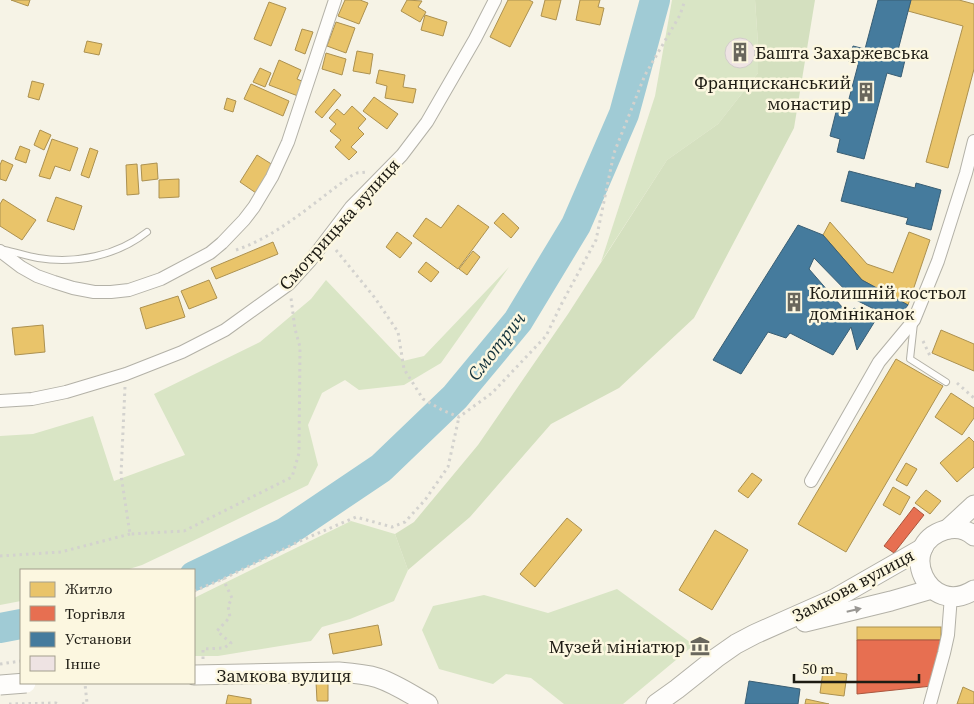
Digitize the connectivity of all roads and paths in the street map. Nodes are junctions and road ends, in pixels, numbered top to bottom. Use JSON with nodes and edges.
{"nodes":[{"id":1,"x":335,"y":0,"type":"edge"},
{"id":2,"x":495,"y":0,"type":"edge"},
{"id":3,"x":685,"y":0,"type":"edge"},
{"id":4,"x":974,"y":141,"type":"edge"},
{"id":5,"x":970,"y":174,"type":"edge"},
{"id":6,"x":378,"y":180,"type":"junction"},
{"id":7,"x":147,"y":232,"type":"dead end"},
{"id":8,"x":327,"y":238,"type":"junction"},
{"id":9,"x":0,"y":250,"type":"edge"},
{"id":10,"x":210,"y":253,"type":"junction"},
{"id":11,"x":289,"y":284,"type":"junction"},
{"id":12,"x":914,"y":320,"type":"junction"},
{"id":13,"x":931,"y":359,"type":"dead end"},
{"id":14,"x":126,"y":374,"type":"junction"},
{"id":15,"x":949,"y":380,"type":"joint"},
{"id":16,"x":974,"y":398,"type":"edge"},
{"id":17,"x":0,"y":401,"type":"edge"},
{"id":18,"x":459,"y":417,"type":"junction"},
{"id":19,"x":811,"y":481,"type":"dead end"},
{"id":20,"x":974,"y":505,"type":"edge"},
{"id":21,"x":948,"y":529,"type":"junction"},
{"id":22,"x":130,"y":534,"type":"junction"},
{"id":23,"x":974,"y":536,"type":"edge"},
{"id":24,"x":923,"y":548,"type":"junction"},
{"id":25,"x":0,"y":556,"type":"edge"},
{"id":26,"x":223,"y":580,"type":"junction"},
{"id":27,"x":932,"y":589,"type":"junction"},
{"id":28,"x":195,"y":592,"type":"edge"},
{"id":29,"x":966,"y":596,"type":"edge"},
{"id":30,"x":755,"y":634,"type":"junction"},
{"id":31,"x":20,"y":662,"type":"edge"},
{"id":32,"x":1,"y":664,"type":"edge"},
{"id":33,"x":205,"y":672,"type":"edge"},
{"id":34,"x":20,"y":683,"type":"edge"},
{"id":35,"x":85,"y":684,"type":"dead end"},
{"id":36,"x":0,"y":685,"type":"edge"},
{"id":37,"x":9,"y":704,"type":"edge"},
{"id":38,"x":58,"y":704,"type":"edge"},
{"id":39,"x":82,"y":704,"type":"edge"},
{"id":40,"x":428,"y":704,"type":"edge"},
{"id":41,"x":656,"y":704,"type":"edge"},
{"id":42,"x":930,"y":704,"type":"edge"}],
"edges":[{"from":1,"to":10,"type":"street"},
{"from":2,"to":6,"type":"street","name":"Смотрицька вулиця"},
{"from":3,"to":18,"type":"path"},
{"from":4,"to":5,"type":"street"},
{"from":5,"to":12,"type":"street"},
{"from":6,"to":8,"type":"street","name":"Смотрицька вулиця"},
{"from":6,"to":10,"type":"path"},
{"from":7,"to":9,"type":"lane"},
{"from":8,"to":11,"type":"street","name":"Смотрицька вулиця"},
{"from":8,"to":18,"type":"path"},
{"from":9,"to":10,"type":"street"},
{"from":11,"to":14,"type":"street","name":"Смотрицька вулиця"},
{"from":11,"to":22,"type":"path"},
{"from":12,"to":13,"type":"path"},
{"from":12,"to":15,"type":"lane"},
{"from":12,"to":19,"type":"street"},
{"from":14,"to":17,"type":"street","name":"Смотрицька вулиця"},
{"from":14,"to":22,"type":"path"},
{"from":15,"to":16,"type":"path"},
{"from":18,"to":26,"type":"path"},
{"from":20,"to":21,"type":"main road","name":"Замкова вулиця"},
{"from":21,"to":23,"type":"main road"},
{"from":21,"to":24,"type":"main road","name":"Замкова вулиця"},
{"from":22,"to":25,"type":"path"},
{"from":24,"to":27,"type":"main road"},
{"from":24,"to":30,"type":"main road","name":"Замкова вулиця"},
{"from":26,"to":28,"type":"path"},
{"from":26,"to":33,"type":"path"},
{"from":27,"to":29,"type":"main road"},
{"from":30,"to":27,"type":"main road","name":"Замкова вулиця","one_way":true},
{"from":29,"to":42,"type":"street"},
{"from":30,"to":41,"type":"main road","name":"Замкова вулиця"},
{"from":31,"to":32,"type":"path"},
{"from":33,"to":40,"type":"main road","name":"Замкова вулиця"},
{"from":34,"to":36,"type":"main road","bridge":true},
{"from":35,"to":39,"type":"path"},
{"from":37,"to":38,"type":"path"}]}
